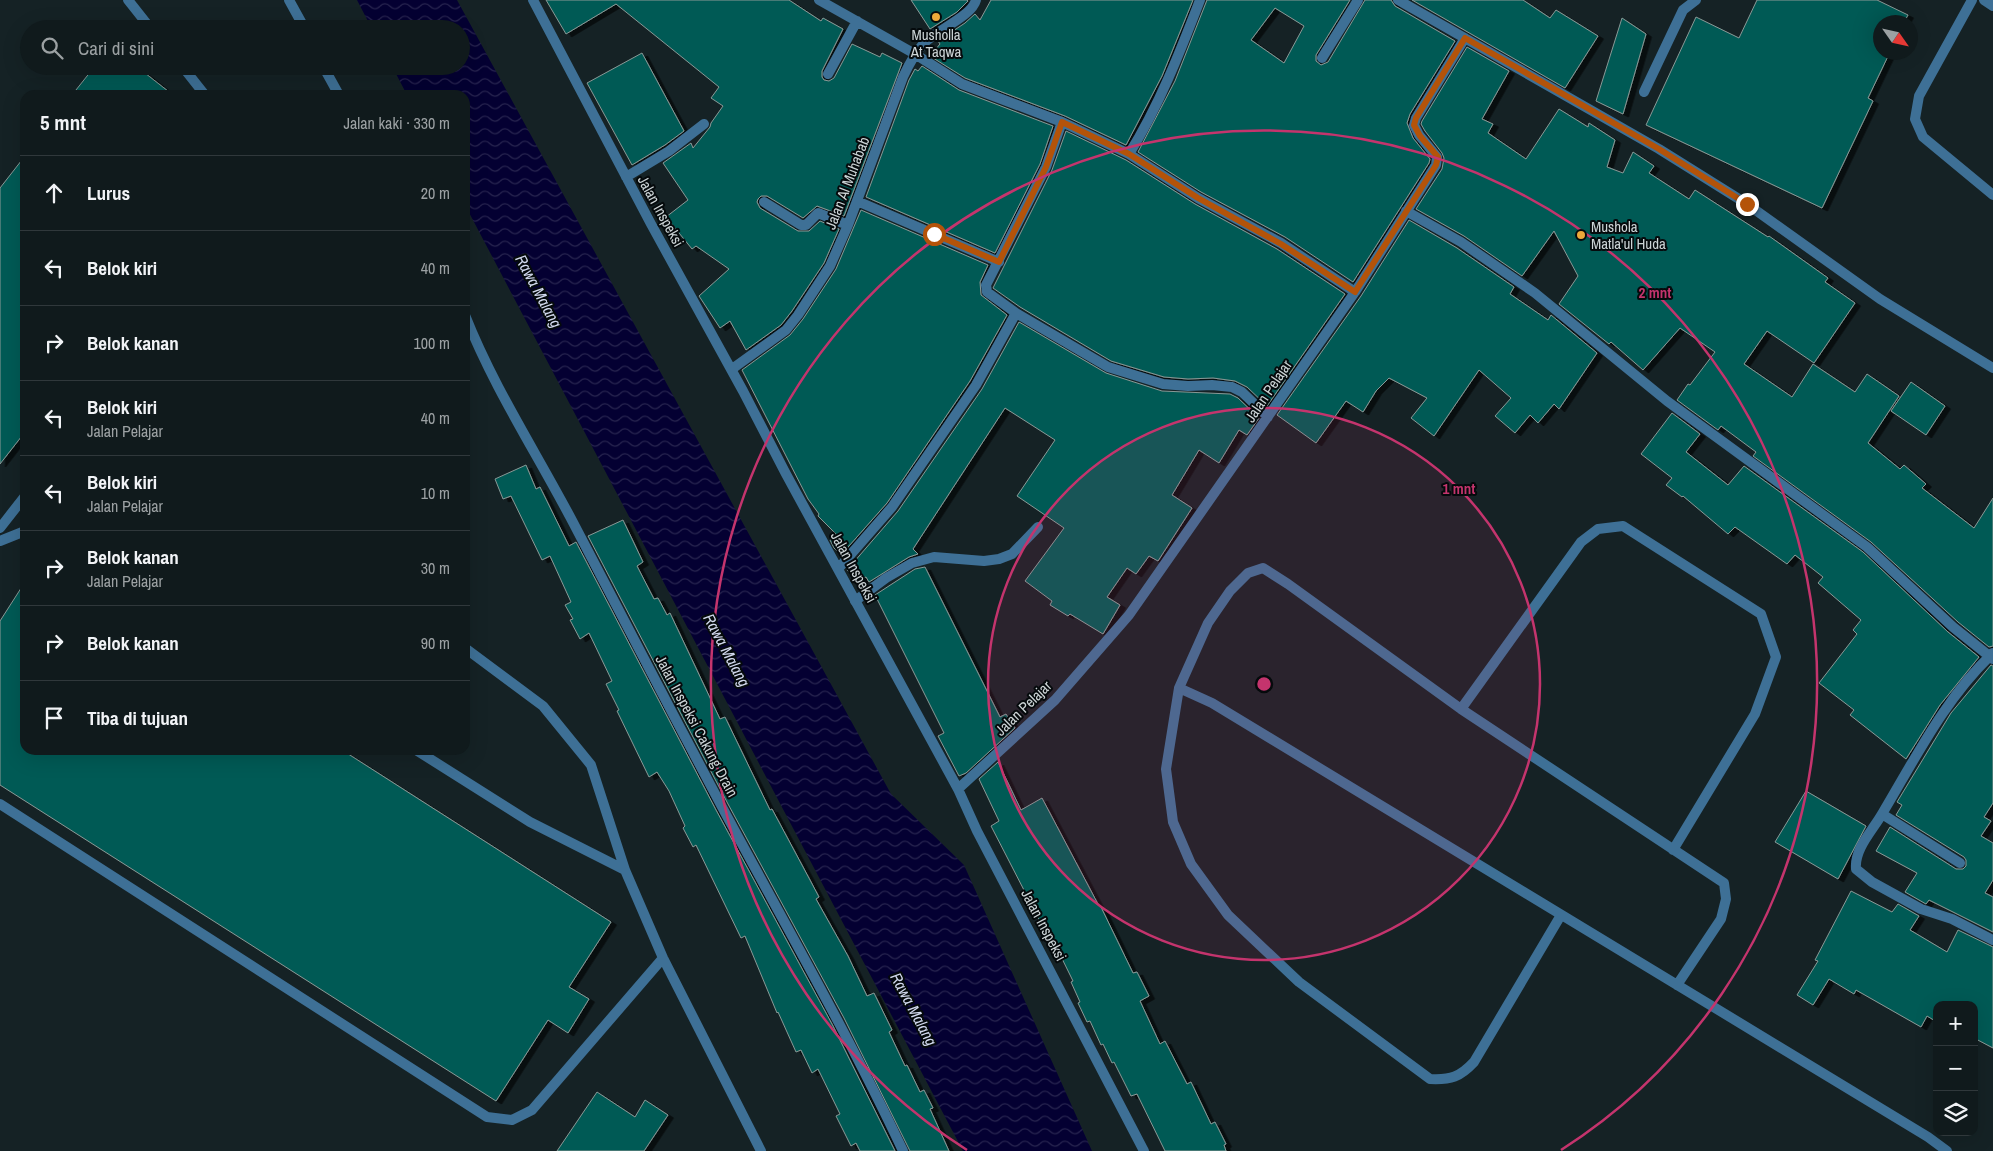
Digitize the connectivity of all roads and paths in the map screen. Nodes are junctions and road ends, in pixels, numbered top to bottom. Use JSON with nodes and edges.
{"nodes":[{"id":1,"x":128,"y":0,"type":"edge"},
{"id":2,"x":289,"y":0,"type":"edge"},
{"id":3,"x":533,"y":0,"type":"edge"},
{"id":4,"x":819,"y":0,"type":"edge"},
{"id":5,"x":976,"y":0,"type":"edge"},
{"id":6,"x":1200,"y":0,"type":"edge"},
{"id":7,"x":1358,"y":0,"type":"edge"},
{"id":8,"x":1398,"y":0,"type":"edge"},
{"id":9,"x":1696,"y":0,"type":"edge"},
{"id":10,"x":1972,"y":0,"type":"edge"},
{"id":11,"x":1984,"y":0,"type":"edge"},
{"id":12,"x":1993,"y":6,"type":"edge"},
{"id":13,"x":144,"y":20,"type":"edge"},
{"id":14,"x":300,"y":20,"type":"edge"},
{"id":15,"x":857,"y":21,"type":"junction"},
{"id":16,"x":1465,"y":38,"type":"junction"},
{"id":17,"x":915,"y":54,"type":"junction"},
{"id":18,"x":1322,"y":58,"type":"dead end"},
{"id":19,"x":828,"y":74,"type":"dead end"},
{"id":20,"x":189,"y":75,"type":"edge"},
{"id":21,"x":328,"y":75,"type":"edge"},
{"id":22,"x":201,"y":90,"type":"edge"},
{"id":23,"x":336,"y":90,"type":"edge"},
{"id":24,"x":1644,"y":92,"type":"dead end"},
{"id":25,"x":1062,"y":122,"type":"junction"},
{"id":26,"x":704,"y":124,"type":"dead end"},
{"id":27,"x":1129,"y":154,"type":"junction"},
{"id":28,"x":626,"y":177,"type":"junction"},
{"id":29,"x":1993,"y":196,"type":"edge"},
{"id":30,"x":857,"y":201,"type":"junction"},
{"id":31,"x":764,"y":202,"type":"dead end"},
{"id":32,"x":1406,"y":211,"type":"junction"},
{"id":33,"x":848,"y":224,"type":"junction"},
{"id":34,"x":999,"y":262,"type":"junction"},
{"id":35,"x":1355,"y":292,"type":"junction"},
{"id":36,"x":1016,"y":313,"type":"junction"},
{"id":37,"x":470,"y":327,"type":"edge"},
{"id":38,"x":1993,"y":368,"type":"edge"},
{"id":39,"x":732,"y":370,"type":"junction"},
{"id":40,"x":1268,"y":417,"type":"junction"},
{"id":41,"x":20,"y":502,"type":"edge"},
{"id":42,"x":1038,"y":527,"type":"dead end"},
{"id":43,"x":0,"y":528,"type":"edge"},
{"id":44,"x":20,"y":533,"type":"edge"},
{"id":45,"x":0,"y":542,"type":"edge"},
{"id":46,"x":838,"y":569,"type":"junction"},
{"id":47,"x":855,"y":601,"type":"junction"},
{"id":48,"x":470,"y":652,"type":"edge"},
{"id":49,"x":1992,"y":656,"type":"edge"},
{"id":50,"x":1179,"y":688,"type":"junction"},
{"id":51,"x":1461,"y":709,"type":"junction"},
{"id":52,"x":424,"y":755,"type":"edge"},
{"id":53,"x":958,"y":789,"type":"junction"},
{"id":54,"x":0,"y":804,"type":"edge"},
{"id":55,"x":1882,"y":814,"type":"junction"},
{"id":56,"x":1674,"y":850,"type":"junction"},
{"id":57,"x":1960,"y":863,"type":"dead end"},
{"id":58,"x":625,"y":870,"type":"junction"},
{"id":59,"x":1560,"y":915,"type":"junction"},
{"id":60,"x":1993,"y":940,"type":"edge"},
{"id":61,"x":663,"y":958,"type":"junction"},
{"id":62,"x":1677,"y":984,"type":"junction"},
{"id":63,"x":761,"y":1151,"type":"edge"},
{"id":64,"x":903,"y":1151,"type":"edge"},
{"id":65,"x":1144,"y":1151,"type":"edge"},
{"id":66,"x":1947,"y":1151,"type":"edge"}],
"edges":[{"from":1,"to":13,"type":"street"},
{"from":2,"to":14,"type":"street"},
{"from":3,"to":28,"type":"street","name":"Jalan Inspeksi"},
{"from":4,"to":15,"type":"street"},
{"from":5,"to":17,"type":"street","name":"Jalan Al Muhabab"},
{"from":6,"to":27,"type":"street"},
{"from":7,"to":18,"type":"street"},
{"from":8,"to":16,"type":"street"},
{"from":9,"to":24,"type":"street"},
{"from":10,"to":29,"type":"street"},
{"from":11,"to":12,"type":"street"},
{"from":15,"to":17,"type":"street"},
{"from":15,"to":19,"type":"street"},
{"from":16,"to":32,"type":"street","name":"Jalan Pelajar"},
{"from":16,"to":38,"type":"street"},
{"from":17,"to":25,"type":"street"},
{"from":17,"to":30,"type":"street","name":"Jalan Al Muhabab"},
{"from":20,"to":22,"type":"street"},
{"from":21,"to":23,"type":"street"},
{"from":25,"to":27,"type":"street"},
{"from":25,"to":34,"type":"street"},
{"from":26,"to":28,"type":"street"},
{"from":27,"to":35,"type":"street"},
{"from":28,"to":39,"type":"street","name":"Jalan Inspeksi"},
{"from":30,"to":33,"type":"street","name":"Jalan Al Muhabab"},
{"from":30,"to":34,"type":"street"},
{"from":31,"to":33,"type":"street"},
{"from":32,"to":35,"type":"street","name":"Jalan Pelajar"},
{"from":32,"to":49,"type":"street"},
{"from":33,"to":39,"type":"street","name":"Jalan Al Muhabab"},
{"from":34,"to":36,"type":"street"},
{"from":35,"to":40,"type":"street","name":"Jalan Pelajar"},
{"from":36,"to":40,"type":"street"},
{"from":36,"to":46,"type":"street"},
{"from":37,"to":64,"type":"street","name":"Jalan Inspeksi Cakung Drain"},
{"from":39,"to":46,"type":"street","name":"Jalan Inspeksi"},
{"from":40,"to":53,"type":"street","name":"Jalan Pelajar"},
{"from":41,"to":43,"type":"street"},
{"from":42,"to":47,"type":"street"},
{"from":44,"to":45,"type":"street"},
{"from":46,"to":47,"type":"street","name":"Jalan Inspeksi"},
{"from":47,"to":53,"type":"street","name":"Jalan Inspeksi"},
{"from":48,"to":58,"type":"street"},
{"from":49,"to":55,"type":"street"},
{"from":50,"to":51,"type":"street"},
{"from":50,"to":59,"type":"street"},
{"from":50,"to":59,"type":"street"},
{"from":51,"to":56,"type":"street"},
{"from":51,"to":56,"type":"street"},
{"from":52,"to":58,"type":"street"},
{"from":53,"to":65,"type":"street","name":"Jalan Inspeksi"},
{"from":54,"to":61,"type":"street"},
{"from":55,"to":57,"type":"street"},
{"from":55,"to":60,"type":"street"},
{"from":56,"to":62,"type":"street"},
{"from":58,"to":61,"type":"street"},
{"from":59,"to":62,"type":"street"},
{"from":61,"to":63,"type":"street"},
{"from":62,"to":66,"type":"street"}]}
